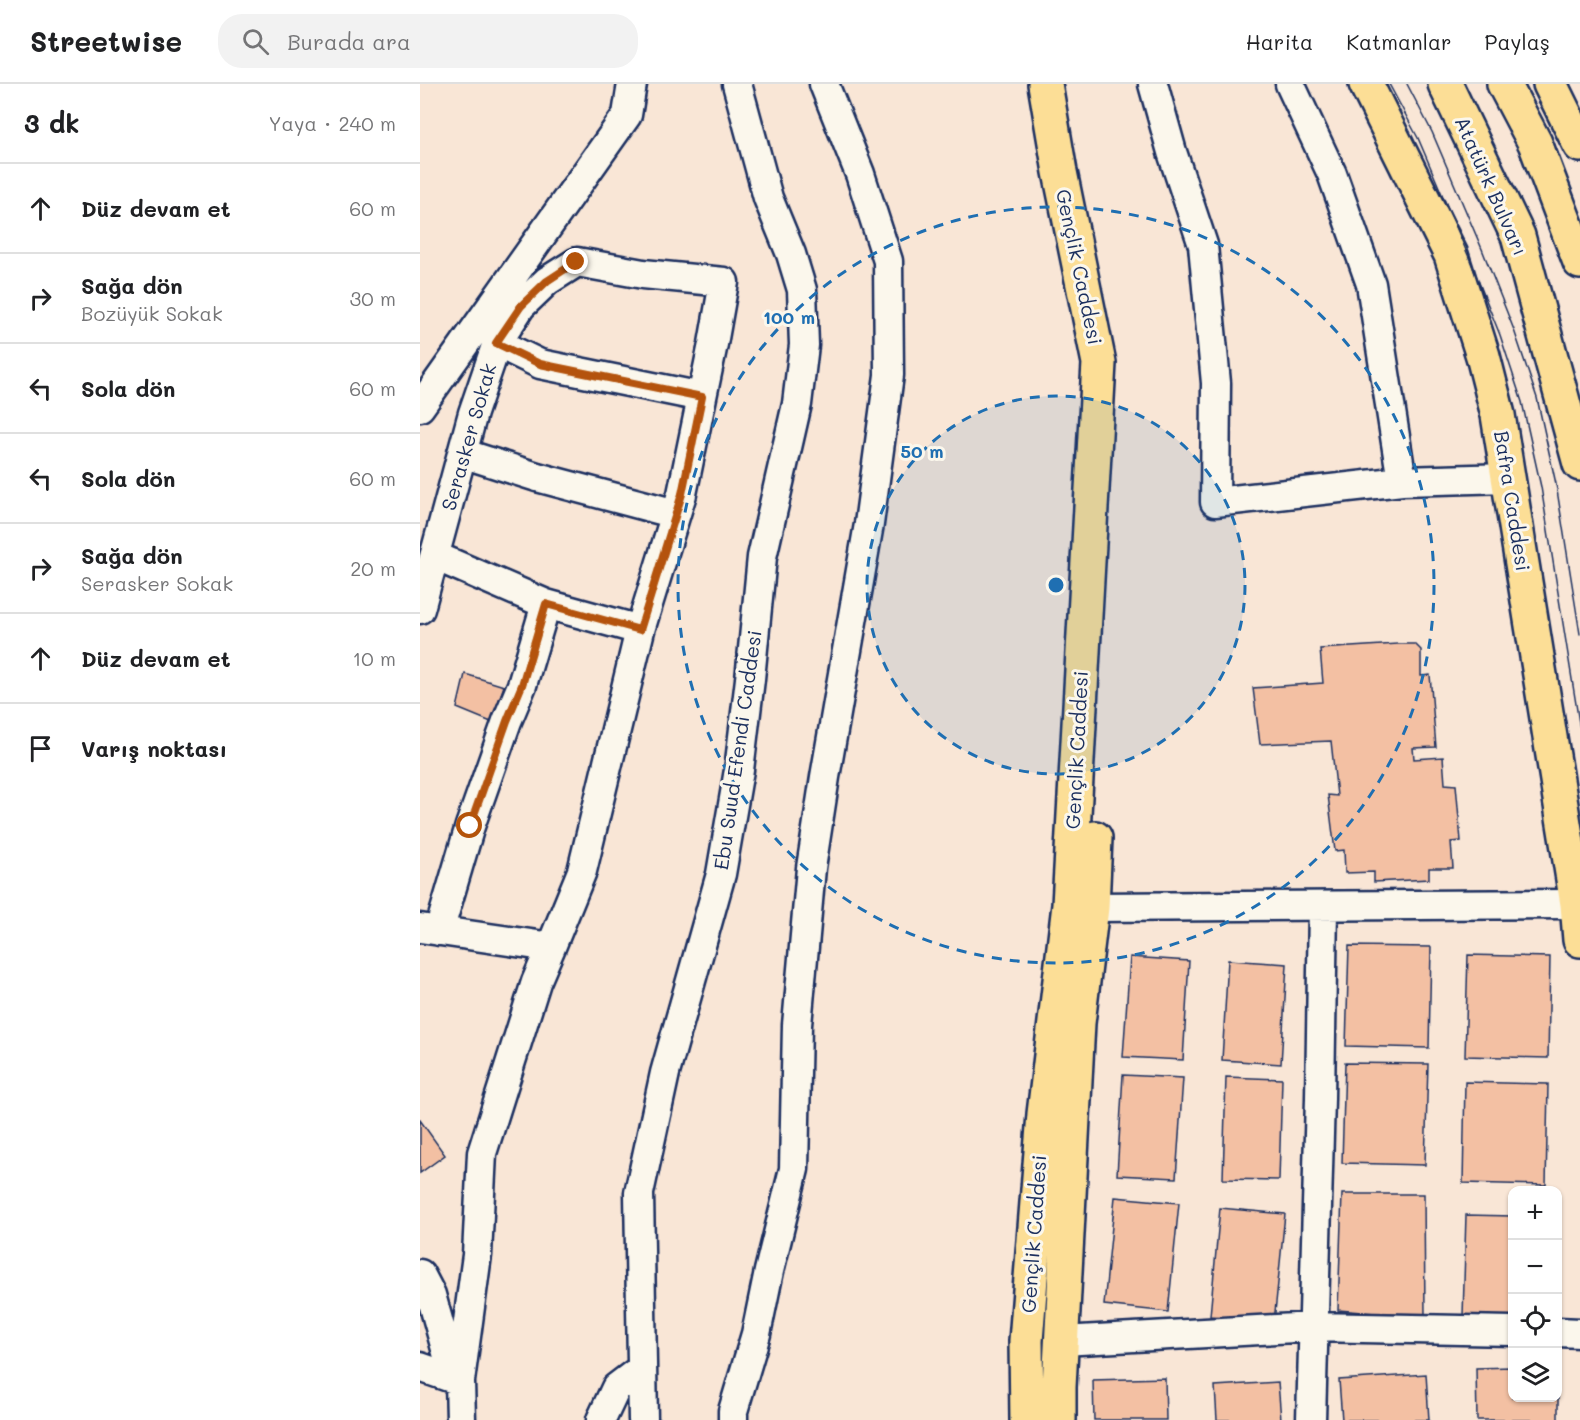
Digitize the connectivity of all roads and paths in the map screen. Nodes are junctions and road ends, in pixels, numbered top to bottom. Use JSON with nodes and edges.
{"nodes":[{"id":1,"x":632,"y":84,"type":"edge"},
{"id":2,"x":737,"y":84,"type":"edge"},
{"id":3,"x":824,"y":84,"type":"edge"},
{"id":4,"x":1045,"y":84,"type":"edge"},
{"id":5,"x":1058,"y":84,"type":"edge"},
{"id":6,"x":1153,"y":84,"type":"edge"},
{"id":7,"x":1290,"y":84,"type":"edge"},
{"id":8,"x":1366,"y":84,"type":"edge"},
{"id":9,"x":1445,"y":84,"type":"edge"},
{"id":10,"x":1504,"y":84,"type":"edge"},
{"id":11,"x":1550,"y":84,"type":"edge"},
{"id":12,"x":1580,"y":145,"type":"edge"},
{"id":13,"x":1580,"y":262,"type":"edge"},
{"id":14,"x":496,"y":343,"type":"junction"},
{"id":15,"x":702,"y":397,"type":"junction"},
{"id":16,"x":420,"y":407,"type":"edge"},
{"id":17,"x":462,"y":453,"type":"junction"},
{"id":18,"x":1580,"y":464,"type":"edge"},
{"id":19,"x":1509,"y":478,"type":"junction"},
{"id":20,"x":1402,"y":481,"type":"junction"},
{"id":21,"x":676,"y":514,"type":"junction"},
{"id":22,"x":435,"y":556,"type":"junction"},
{"id":23,"x":546,"y":604,"type":"junction"},
{"id":24,"x":420,"y":609,"type":"edge"},
{"id":25,"x":640,"y":630,"type":"junction"},
{"id":26,"x":1577,"y":904,"type":"junction"},
{"id":27,"x":1080,"y":906,"type":"junction"},
{"id":28,"x":1323,"y":906,"type":"junction"},
{"id":29,"x":430,"y":930,"type":"edge"},
{"id":30,"x":1580,"y":940,"type":"edge"},
{"id":31,"x":551,"y":946,"type":"junction"},
{"id":32,"x":420,"y":1274,"type":"edge"},
{"id":33,"x":1313,"y":1327,"type":"junction"},
{"id":34,"x":1508,"y":1331,"type":"edge"},
{"id":35,"x":1562,"y":1332,"type":"edge"},
{"id":36,"x":1580,"y":1333,"type":"edge"},
{"id":37,"x":1062,"y":1341,"type":"junction"},
{"id":38,"x":420,"y":1367,"type":"edge"},
{"id":39,"x":641,"y":1369,"type":"junction"},
{"id":40,"x":460,"y":1381,"type":"junction"},
{"id":41,"x":461,"y":1420,"type":"edge"},
{"id":42,"x":602,"y":1420,"type":"edge"},
{"id":43,"x":643,"y":1420,"type":"edge"},
{"id":44,"x":733,"y":1420,"type":"edge"},
{"id":45,"x":1027,"y":1420,"type":"edge"},
{"id":46,"x":1059,"y":1420,"type":"edge"},
{"id":47,"x":1311,"y":1420,"type":"edge"}],
"edges":[{"from":1,"to":16,"type":"street"},
{"from":2,"to":39,"type":"street","name":"Ebu Suud Efendi Caddesi"},
{"from":3,"to":44,"type":"street"},
{"from":4,"to":27,"type":"main road","name":"Gençlik Caddesi"},
{"from":5,"to":27,"type":"main road","name":"Gençlik Caddesi"},
{"from":6,"to":20,"type":"street"},
{"from":7,"to":20,"type":"street"},
{"from":8,"to":19,"type":"main road","name":"Bafra Caddesi"},
{"from":9,"to":18,"type":"main road","name":"Atatürk Bulvarı"},
{"from":10,"to":13,"type":"main road"},
{"from":11,"to":12,"type":"main road"},
{"from":14,"to":15,"type":"street"},
{"from":14,"to":15,"type":"street","name":"Serasker Sokak"},
{"from":14,"to":17,"type":"street","name":"Serasker Sokak"},
{"from":15,"to":21,"type":"street"},
{"from":17,"to":21,"type":"street"},
{"from":17,"to":22,"type":"street","name":"Serasker Sokak"},
{"from":19,"to":20,"type":"street"},
{"from":19,"to":26,"type":"main road","name":"Bafra Caddesi"},
{"from":21,"to":25,"type":"street"},
{"from":22,"to":23,"type":"street"},
{"from":22,"to":24,"type":"street","name":"Serasker Sokak"},
{"from":23,"to":25,"type":"street"},
{"from":23,"to":29,"type":"street"},
{"from":25,"to":31,"type":"street"},
{"from":26,"to":28,"type":"street"},
{"from":26,"to":30,"type":"main road","name":"Bafra Caddesi"},
{"from":27,"to":28,"type":"street"},
{"from":27,"to":37,"type":"main road","name":"Gençlik Caddesi"},
{"from":27,"to":45,"type":"main road","name":"Gençlik Caddesi"},
{"from":28,"to":33,"type":"street"},
{"from":29,"to":31,"type":"street"},
{"from":31,"to":40,"type":"street"},
{"from":32,"to":40,"type":"street"},
{"from":33,"to":34,"type":"street"},
{"from":33,"to":37,"type":"street"},
{"from":33,"to":47,"type":"street"},
{"from":35,"to":36,"type":"street"},
{"from":37,"to":46,"type":"main road","name":"Gençlik Caddesi"},
{"from":38,"to":40,"type":"street"},
{"from":39,"to":42,"type":"street"},
{"from":39,"to":43,"type":"street","name":"Ebu Suud Efendi Caddesi"},
{"from":40,"to":41,"type":"street"}]}
